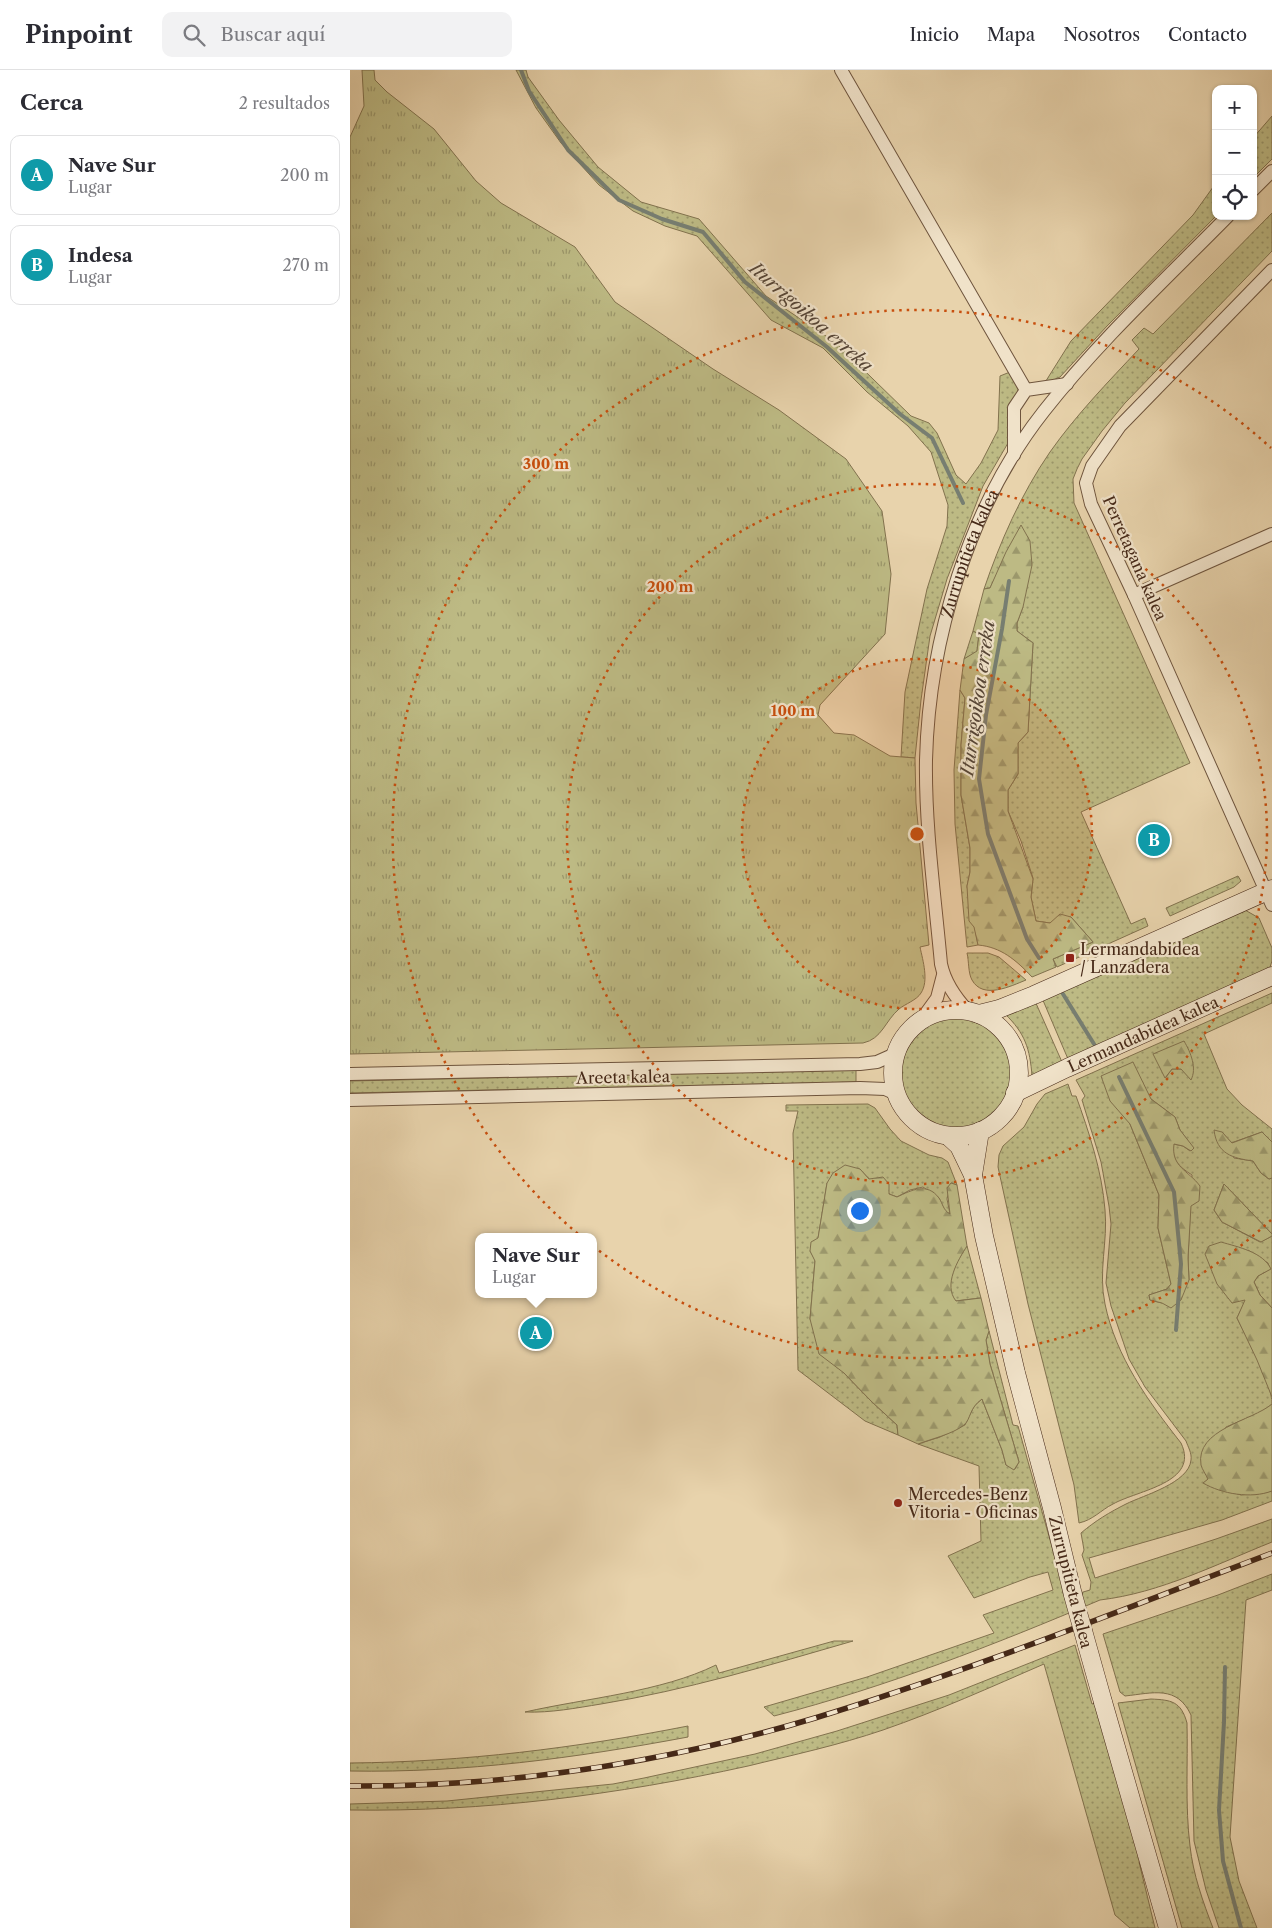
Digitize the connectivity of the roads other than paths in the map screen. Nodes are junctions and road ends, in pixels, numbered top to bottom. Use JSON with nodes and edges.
{"nodes":[{"id":1,"x":841,"y":70,"type":"edge"},
{"id":2,"x":1272,"y":171,"type":"edge"},
{"id":3,"x":1257,"y":186,"type":"edge"},
{"id":4,"x":1224,"y":220,"type":"edge"},
{"id":5,"x":1272,"y":270,"type":"edge"},
{"id":6,"x":1067,"y":384,"type":"junction"},
{"id":7,"x":1026,"y":390,"type":"junction"},
{"id":8,"x":1014,"y":455,"type":"junction"},
{"id":9,"x":1272,"y":534,"type":"edge"},
{"id":10,"x":1134,"y":595,"type":"junction"},
{"id":11,"x":1270,"y":895,"type":"edge"},
{"id":12,"x":943,"y":975,"type":"junction"},
{"id":13,"x":1272,"y":976,"type":"edge"},
{"id":14,"x":974,"y":1013,"type":"junction"},
{"id":15,"x":921,"y":1020,"type":"junction"},
{"id":16,"x":895,"y":1054,"type":"junction"},
{"id":17,"x":350,"y":1074,"type":"edge"},
{"id":18,"x":1016,"y":1093,"type":"junction"},
{"id":19,"x":896,"y":1094,"type":"junction"},
{"id":20,"x":350,"y":1100,"type":"edge"},
{"id":21,"x":980,"y":1131,"type":"junction"},
{"id":22,"x":948,"y":1136,"type":"junction"},
{"id":23,"x":973,"y":1175,"type":"junction"},
{"id":24,"x":1168,"y":1928,"type":"edge"}],
"edges":[{"from":1,"to":7,"type":"street"},
{"from":2,"to":3,"type":"street"},
{"from":4,"to":6,"type":"street","name":"Zurrupitieta kalea"},
{"from":5,"to":10,"type":"street","name":"Perretagana kalea"},
{"from":6,"to":7,"type":"street"},
{"from":6,"to":8,"type":"street","name":"Zurrupitieta kalea"},
{"from":7,"to":8,"type":"street"},
{"from":8,"to":12,"type":"street","name":"Zurrupitieta kalea"},
{"from":9,"to":10,"type":"street"},
{"from":10,"to":11,"type":"street","name":"Perretagana kalea"},
{"from":11,"to":14,"type":"street"},
{"from":12,"to":14,"type":"street","name":"Zurrupitieta kalea"},
{"from":12,"to":15,"type":"street","name":"Zurrupitieta kalea"},
{"from":13,"to":18,"type":"street","name":"Lermandabidea kalea"},
{"from":14,"to":15,"type":"street"},
{"from":14,"to":18,"type":"street"},
{"from":15,"to":16,"type":"street"},
{"from":16,"to":17,"type":"street","name":"Areeta kalea"},
{"from":16,"to":19,"type":"street"},
{"from":18,"to":21,"type":"street"},
{"from":19,"to":20,"type":"street","name":"Areeta kalea"},
{"from":19,"to":22,"type":"street"},
{"from":21,"to":22,"type":"street"},
{"from":21,"to":23,"type":"street","name":"Zurrupitieta kalea"},
{"from":22,"to":23,"type":"street","name":"Zurrupitieta kalea"},
{"from":23,"to":24,"type":"street","name":"Zurrupitieta kalea","bridge":true}]}
